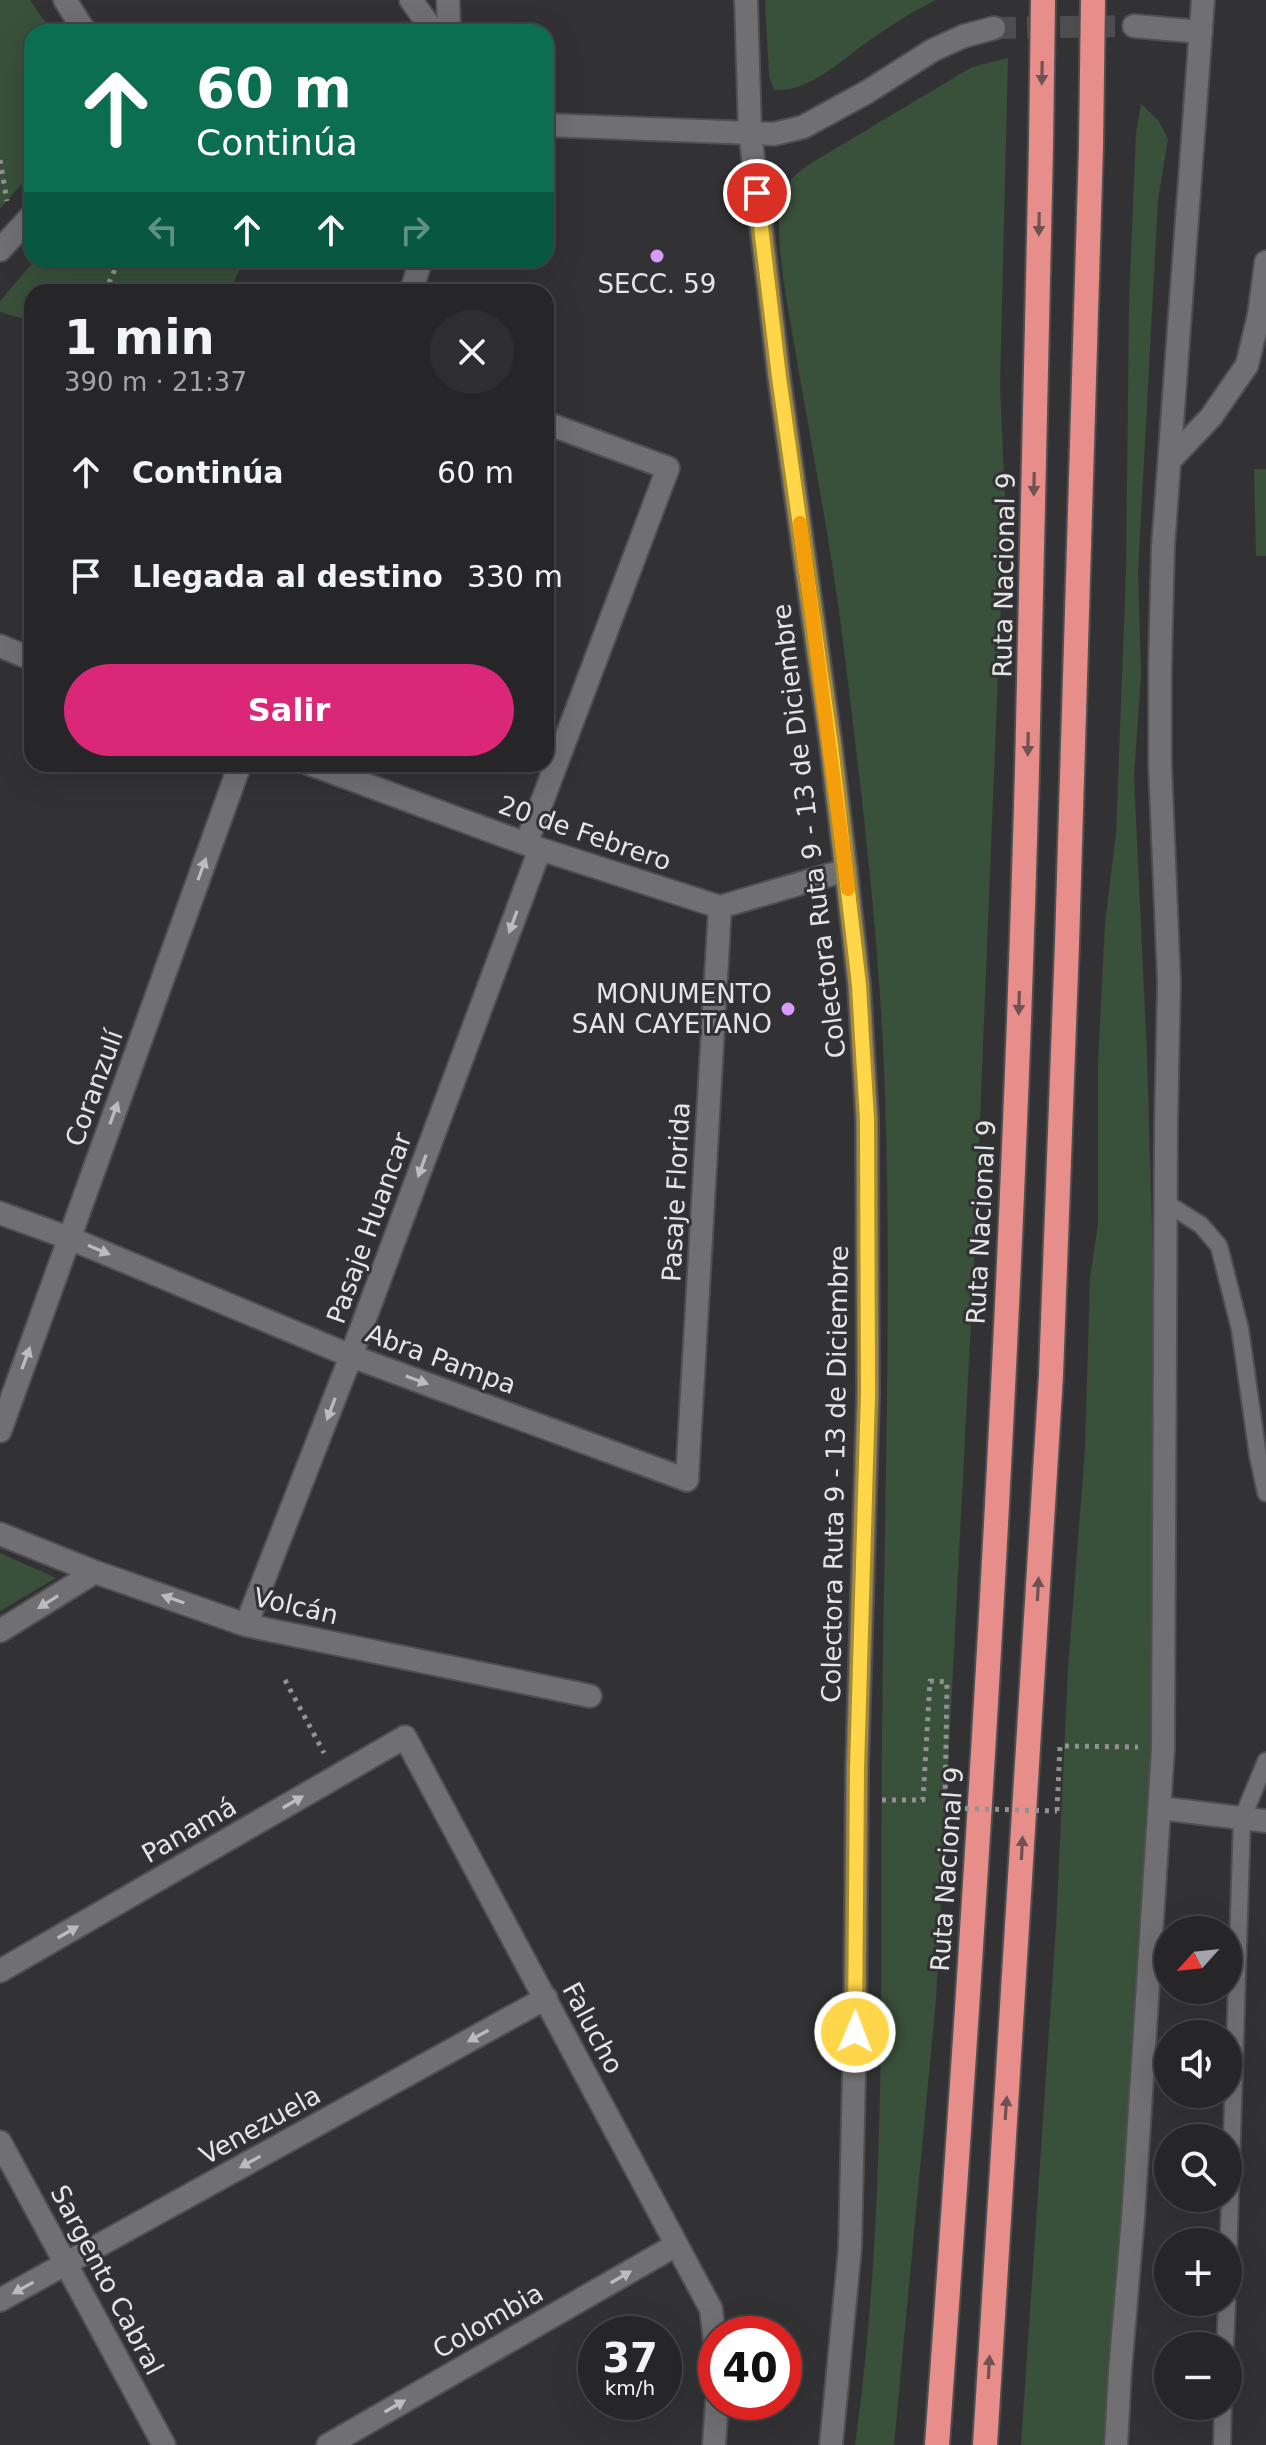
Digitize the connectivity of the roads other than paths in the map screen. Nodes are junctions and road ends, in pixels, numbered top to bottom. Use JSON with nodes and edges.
{"nodes":[{"id":1,"x":65,"y":0,"type":"edge"},
{"id":2,"x":411,"y":0,"type":"edge"},
{"id":3,"x":448,"y":0,"type":"edge"},
{"id":4,"x":746,"y":0,"type":"edge"},
{"id":5,"x":1043,"y":0,"type":"edge"},
{"id":6,"x":1093,"y":0,"type":"edge"},
{"id":7,"x":1203,"y":0,"type":"edge"},
{"id":8,"x":80,"y":24,"type":"edge"},
{"id":9,"x":428,"y":24,"type":"edge"},
{"id":10,"x":449,"y":24,"type":"edge"},
{"id":11,"x":1134,"y":26,"type":"tunnel mouth"},
{"id":12,"x":994,"y":28,"type":"tunnel mouth"},
{"id":13,"x":1201,"y":32,"type":"junction"},
{"id":14,"x":554,"y":125,"type":"edge"},
{"id":15,"x":750,"y":132,"type":"junction"},
{"id":16,"x":24,"y":224,"type":"edge"},
{"id":17,"x":0,"y":250,"type":"edge"},
{"id":18,"x":1266,"y":262,"type":"edge"},
{"id":19,"x":554,"y":426,"type":"edge"},
{"id":20,"x":1171,"y":459,"type":"junction"},
{"id":21,"x":0,"y":646,"type":"edge"},
{"id":22,"x":24,"y":656,"type":"edge"},
{"id":23,"x":237,"y":772,"type":"edge"},
{"id":24,"x":332,"y":772,"type":"edge"},
{"id":25,"x":533,"y":846,"type":"junction"},
{"id":26,"x":846,"y":870,"type":"junction"},
{"id":27,"x":720,"y":907,"type":"junction"},
{"id":28,"x":1166,"y":1203,"type":"junction"},
{"id":29,"x":0,"y":1213,"type":"edge"},
{"id":30,"x":69,"y":1238,"type":"junction"},
{"id":31,"x":351,"y":1356,"type":"junction"},
{"id":32,"x":0,"y":1431,"type":"edge"},
{"id":33,"x":687,"y":1480,"type":"joint"},
{"id":34,"x":1266,"y":1493,"type":"edge"},
{"id":35,"x":0,"y":1534,"type":"edge"},
{"id":36,"x":95,"y":1572,"type":"junction"},
{"id":37,"x":246,"y":1625,"type":"junction"},
{"id":38,"x":0,"y":1631,"type":"edge"},
{"id":39,"x":590,"y":1696,"type":"dead end"},
{"id":40,"x":405,"y":1737,"type":"joint"},
{"id":41,"x":1266,"y":1761,"type":"edge"},
{"id":42,"x":1160,"y":1808,"type":"junction"},
{"id":43,"x":1242,"y":1819,"type":"junction"},
{"id":44,"x":1266,"y":1821,"type":"edge"},
{"id":45,"x":0,"y":1971,"type":"edge"},
{"id":46,"x":546,"y":1998,"type":"junction"},
{"id":47,"x":0,"y":2142,"type":"edge"},
{"id":48,"x":1229,"y":2228,"type":"edge"},
{"id":49,"x":676,"y":2245,"type":"junction"},
{"id":50,"x":67,"y":2263,"type":"junction"},
{"id":51,"x":0,"y":2300,"type":"edge"},
{"id":52,"x":712,"y":2316,"type":"edge"},
{"id":53,"x":716,"y":2420,"type":"edge"},
{"id":54,"x":1223,"y":2420,"type":"edge"},
{"id":55,"x":164,"y":2445,"type":"edge"},
{"id":56,"x":328,"y":2445,"type":"edge"},
{"id":57,"x":714,"y":2445,"type":"edge"},
{"id":58,"x":831,"y":2445,"type":"edge"},
{"id":59,"x":937,"y":2445,"type":"edge"},
{"id":60,"x":985,"y":2445,"type":"edge"},
{"id":61,"x":1116,"y":2445,"type":"edge"},
{"id":62,"x":1222,"y":2445,"type":"edge"}],
"edges":[{"from":1,"to":8,"type":"street"},
{"from":2,"to":9,"type":"street"},
{"from":3,"to":10,"type":"street"},
{"from":4,"to":15,"type":"street","name":"Colectora Ruta 9 - 13 de Diciembre"},
{"from":5,"to":59,"type":"highway","name":"Ruta Nacional 9","one_way":true,"bridge":true},
{"from":60,"to":6,"type":"highway","one_way":true,"bridge":true},
{"from":7,"to":13,"type":"street"},
{"from":11,"to":13,"type":"street"},
{"from":12,"to":15,"type":"street"},
{"from":13,"to":20,"type":"street"},
{"from":14,"to":15,"type":"street"},
{"from":15,"to":26,"type":"street","name":"Colectora Ruta 9 - 13 de Diciembre"},
{"from":16,"to":17,"type":"street"},
{"from":18,"to":20,"type":"street"},
{"from":19,"to":25,"type":"street","name":"Pasaje Huancar"},
{"from":20,"to":28,"type":"street"},
{"from":21,"to":22,"type":"street"},
{"from":30,"to":23,"type":"street","name":"Coranzulí","one_way":true},
{"from":24,"to":25,"type":"street","name":"20 de Febrero"},
{"from":25,"to":27,"type":"street","name":"20 de Febrero"},
{"from":25,"to":31,"type":"street","name":"Pasaje Huancar","one_way":true},
{"from":26,"to":27,"type":"street"},
{"from":26,"to":58,"type":"street","name":"Colectora Ruta 9 - 13 de Diciembre"},
{"from":27,"to":33,"type":"street","name":"Pasaje Florida"},
{"from":28,"to":34,"type":"lane"},
{"from":28,"to":42,"type":"street"},
{"from":29,"to":30,"type":"street","name":"Abra Pampa"},
{"from":30,"to":31,"type":"street","name":"Abra Pampa","one_way":true},
{"from":32,"to":30,"type":"street","name":"Coranzulí","one_way":true},
{"from":31,"to":33,"type":"street","name":"Abra Pampa","one_way":true},
{"from":31,"to":37,"type":"street","name":"Pasaje Huancar","one_way":true},
{"from":35,"to":36,"type":"street","name":"Volcán"},
{"from":37,"to":36,"type":"street","name":"Volcán","one_way":true},
{"from":36,"to":38,"type":"street","one_way":true},
{"from":37,"to":39,"type":"street","name":"Volcán"},
{"from":45,"to":40,"type":"street","name":"Panamá","one_way":true},
{"from":40,"to":46,"type":"street","name":"Falucho"},
{"from":41,"to":43,"type":"lane"},
{"from":42,"to":43,"type":"street"},
{"from":42,"to":61,"type":"street"},
{"from":43,"to":44,"type":"street"},
{"from":43,"to":48,"type":"lane"},
{"from":46,"to":49,"type":"street","name":"Falucho"},
{"from":46,"to":50,"type":"street","name":"Venezuela","one_way":true},
{"from":47,"to":50,"type":"street","name":"Sargento Cabral"},
{"from":49,"to":52,"type":"street","name":"Falucho"},
{"from":56,"to":49,"type":"street","name":"Colombia","one_way":true},
{"from":50,"to":51,"type":"street","name":"Venezuela","one_way":true},
{"from":50,"to":55,"type":"street","name":"Sargento Cabral"},
{"from":53,"to":57,"type":"street"},
{"from":54,"to":62,"type":"lane"}]}
